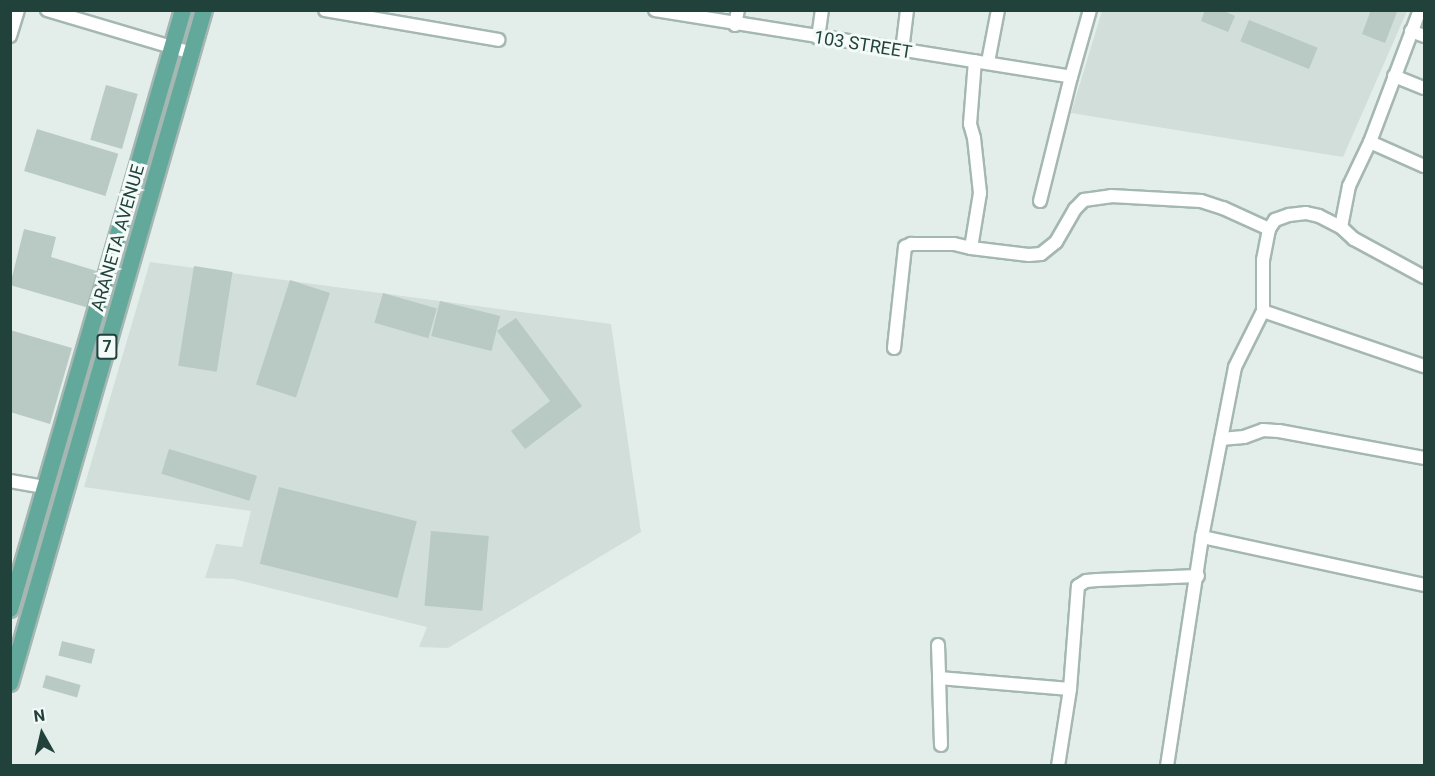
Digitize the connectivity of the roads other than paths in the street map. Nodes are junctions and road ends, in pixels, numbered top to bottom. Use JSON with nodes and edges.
{"nodes":[{"id":1,"x":18,"y":10,"type":"edge"},
{"id":2,"x":47,"y":10,"type":"edge"},
{"id":3,"x":183,"y":10,"type":"edge"},
{"id":4,"x":204,"y":10,"type":"edge"},
{"id":5,"x":325,"y":10,"type":"edge"},
{"id":6,"x":655,"y":10,"type":"edge"},
{"id":7,"x":738,"y":10,"type":"edge"},
{"id":8,"x":822,"y":10,"type":"edge"},
{"id":9,"x":907,"y":10,"type":"edge"},
{"id":10,"x":998,"y":10,"type":"edge"},
{"id":11,"x":1090,"y":10,"type":"edge"},
{"id":12,"x":1420,"y":10,"type":"edge"},
{"id":13,"x":735,"y":25,"type":"junction"},
{"id":14,"x":1411,"y":31,"type":"junction"},
{"id":15,"x":10,"y":36,"type":"edge"},
{"id":16,"x":1425,"y":36,"type":"edge"},
{"id":17,"x":818,"y":38,"type":"junction"},
{"id":18,"x":498,"y":40,"type":"dead end"},
{"id":19,"x":172,"y":48,"type":"junction"},
{"id":20,"x":902,"y":51,"type":"junction"},
{"id":21,"x":192,"y":53,"type":"junction"},
{"id":22,"x":975,"y":61,"type":"junction"},
{"id":23,"x":988,"y":62,"type":"junction"},
{"id":24,"x":1071,"y":76,"type":"junction"},
{"id":25,"x":1394,"y":76,"type":"junction"},
{"id":26,"x":1425,"y":88,"type":"edge"},
{"id":27,"x":1370,"y":142,"type":"junction"},
{"id":28,"x":141,"y":157,"type":"junction"},
{"id":29,"x":160,"y":162,"type":"junction"},
{"id":30,"x":1425,"y":166,"type":"edge"},
{"id":31,"x":1040,"y":201,"type":"dead end"},
{"id":32,"x":1341,"y":227,"type":"junction"},
{"id":33,"x":1269,"y":229,"type":"junction"},
{"id":34,"x":971,"y":248,"type":"junction"},
{"id":35,"x":1425,"y":277,"type":"edge"},
{"id":36,"x":1263,"y":311,"type":"junction"},
{"id":37,"x":894,"y":348,"type":"dead end"},
{"id":38,"x":1425,"y":366,"type":"edge"},
{"id":39,"x":1221,"y":439,"type":"junction"},
{"id":40,"x":58,"y":442,"type":"junction"},
{"id":41,"x":79,"y":449,"type":"junction"},
{"id":42,"x":1425,"y":458,"type":"edge"},
{"id":43,"x":10,"y":481,"type":"edge"},
{"id":44,"x":45,"y":487,"type":"junction"},
{"id":45,"x":1202,"y":537,"type":"junction"},
{"id":46,"x":1198,"y":576,"type":"junction"},
{"id":47,"x":1425,"y":585,"type":"edge"},
{"id":48,"x":10,"y":609,"type":"edge"},
{"id":49,"x":938,"y":645,"type":"dead end"},
{"id":50,"x":939,"y":678,"type":"junction"},
{"id":51,"x":10,"y":683,"type":"edge"},
{"id":52,"x":1070,"y":689,"type":"junction"},
{"id":53,"x":941,"y":745,"type":"dead end"},
{"id":54,"x":1058,"y":765,"type":"edge"},
{"id":55,"x":1167,"y":765,"type":"edge"}],
"edges":[{"from":1,"to":15,"type":"street"},
{"from":2,"to":19,"type":"street"},
{"from":3,"to":19,"type":"main road","name":"ARANETA AVENUE","number":"7"},
{"from":4,"to":21,"type":"main road","name":"ARANETA AVENUE","number":"7"},
{"from":5,"to":18,"type":"street"},
{"from":6,"to":13,"type":"street","name":"103 STREET"},
{"from":7,"to":13,"type":"street"},
{"from":8,"to":17,"type":"street"},
{"from":9,"to":20,"type":"street"},
{"from":10,"to":23,"type":"street"},
{"from":11,"to":24,"type":"street"},
{"from":12,"to":14,"type":"street"},
{"from":13,"to":17,"type":"street","name":"103 STREET"},
{"from":14,"to":16,"type":"street"},
{"from":14,"to":25,"type":"street"},
{"from":17,"to":20,"type":"street","name":"103 STREET"},
{"from":19,"to":21,"type":"street"},
{"from":19,"to":28,"type":"main road","name":"ARANETA AVENUE","number":"7"},
{"from":20,"to":22,"type":"street","name":"103 STREET"},
{"from":21,"to":29,"type":"main road","name":"ARANETA AVENUE","number":"7"},
{"from":22,"to":23,"type":"street","name":"103 STREET"},
{"from":22,"to":34,"type":"street"},
{"from":23,"to":24,"type":"street","name":"103 STREET"},
{"from":24,"to":31,"type":"street"},
{"from":25,"to":26,"type":"street"},
{"from":25,"to":27,"type":"street"},
{"from":27,"to":30,"type":"street"},
{"from":27,"to":32,"type":"street"},
{"from":28,"to":29,"type":"main road"},
{"from":28,"to":40,"type":"main road","name":"ARANETA AVENUE","number":"7"},
{"from":29,"to":41,"type":"main road","name":"ARANETA AVENUE","number":"7"},
{"from":32,"to":33,"type":"street"},
{"from":32,"to":35,"type":"street"},
{"from":33,"to":34,"type":"street"},
{"from":33,"to":36,"type":"street"},
{"from":34,"to":37,"type":"street"},
{"from":36,"to":38,"type":"street"},
{"from":36,"to":39,"type":"street"},
{"from":39,"to":42,"type":"street"},
{"from":39,"to":45,"type":"street"},
{"from":40,"to":41,"type":"main road"},
{"from":40,"to":44,"type":"main road","name":"ARANETA AVENUE","number":"7"},
{"from":41,"to":51,"type":"main road","name":"ARANETA AVENUE","number":"7"},
{"from":43,"to":44,"type":"street"},
{"from":44,"to":48,"type":"main road","name":"ARANETA AVENUE","number":"7"},
{"from":45,"to":46,"type":"street"},
{"from":45,"to":47,"type":"street"},
{"from":46,"to":52,"type":"street"},
{"from":46,"to":55,"type":"street"},
{"from":49,"to":50,"type":"street"},
{"from":50,"to":52,"type":"street"},
{"from":50,"to":53,"type":"street"},
{"from":52,"to":54,"type":"street"}]}
